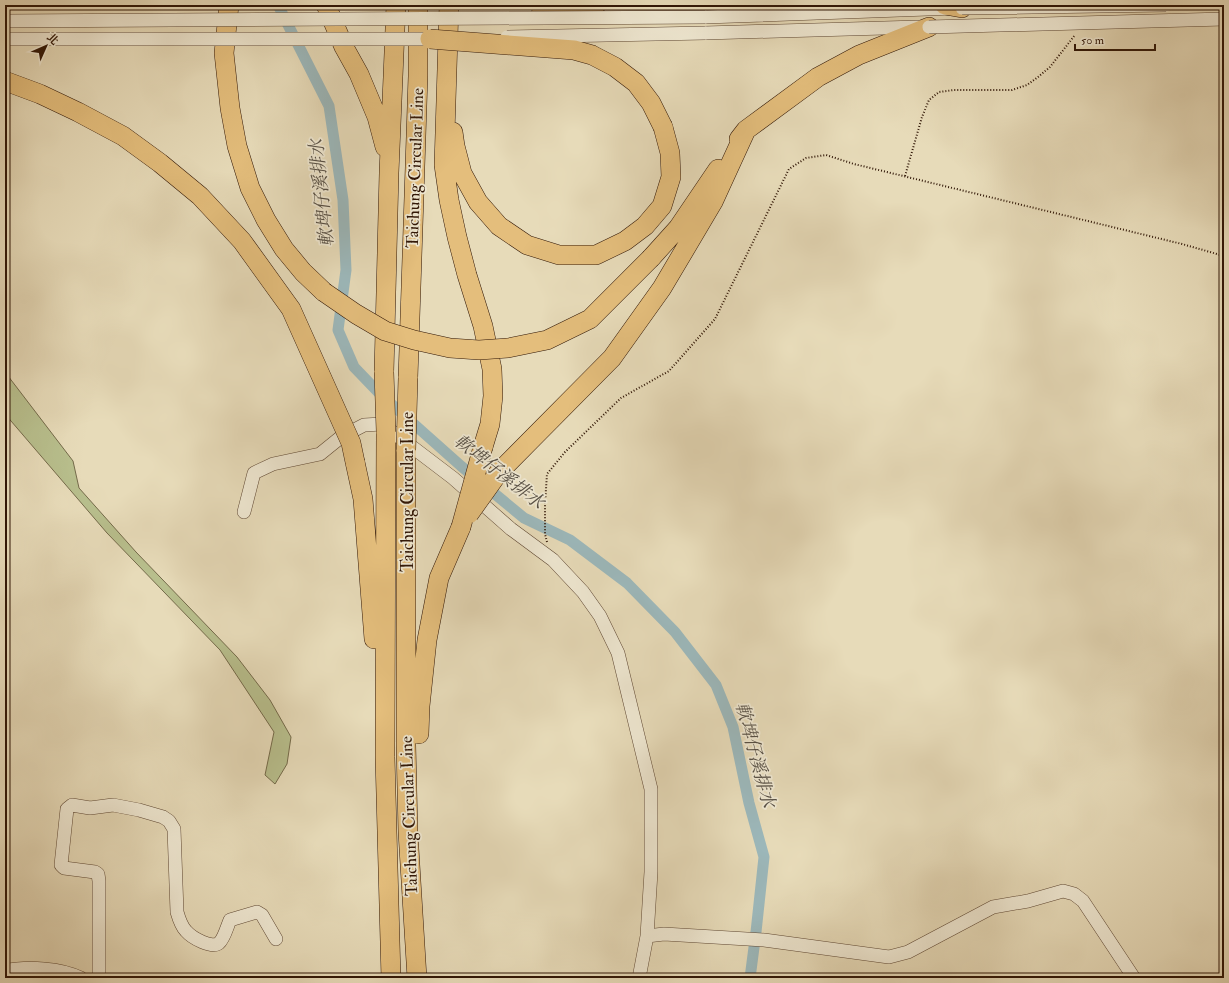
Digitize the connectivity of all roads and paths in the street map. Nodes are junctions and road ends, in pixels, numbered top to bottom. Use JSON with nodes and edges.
{"nodes":[{"id":1,"x":229,"y":5,"type":"edge"},
{"id":2,"x":326,"y":5,"type":"edge"},
{"id":3,"x":396,"y":5,"type":"edge"},
{"id":4,"x":418,"y":5,"type":"edge"},
{"id":5,"x":449,"y":5,"type":"edge"},
{"id":6,"x":596,"y":5,"type":"edge"},
{"id":7,"x":1166,"y":5,"type":"edge"},
{"id":8,"x":954,"y":6,"type":"edge"},
{"id":9,"x":509,"y":18,"type":"junction"},
{"id":10,"x":1224,"y":20,"type":"edge"},
{"id":11,"x":5,"y":21,"type":"edge"},
{"id":12,"x":929,"y":27,"type":"junction"},
{"id":13,"x":1078,"y":29,"type":"dead end"},
{"id":14,"x":5,"y":39,"type":"edge"},
{"id":15,"x":430,"y":39,"type":"junction"},
{"id":16,"x":5,"y":81,"type":"edge"},
{"id":17,"x":447,"y":92,"type":"junction"},
{"id":18,"x":746,"y":130,"type":"junction"},
{"id":19,"x":389,"y":173,"type":"junction"},
{"id":20,"x":905,"y":176,"type":"junction"},
{"id":21,"x":1224,"y":256,"type":"edge"},
{"id":22,"x":244,"y":512,"type":"dead end"},
{"id":23,"x":461,"y":527,"type":"junction"},
{"id":24,"x":553,"y":560,"type":"junction"},
{"id":25,"x":385,"y":758,"type":"junction"},
{"id":26,"x":412,"y":919,"type":"junction"},
{"id":27,"x":648,"y":936,"type":"junction"},
{"id":28,"x":276,"y":939,"type":"dead end"},
{"id":29,"x":5,"y":971,"type":"edge"},
{"id":30,"x":81,"y":978,"type":"edge"},
{"id":31,"x":99,"y":978,"type":"edge"},
{"id":32,"x":391,"y":978,"type":"edge"},
{"id":33,"x":417,"y":978,"type":"edge"},
{"id":34,"x":639,"y":978,"type":"edge"},
{"id":35,"x":1134,"y":978,"type":"edge"}],
"edges":[{"from":1,"to":18,"type":"highway","bridge":true},
{"from":2,"to":19,"type":"highway"},
{"from":3,"to":19,"type":"highway","name":"Taichung Circular Line"},
{"from":4,"to":26,"type":"highway","name":"Taichung Circular Line","bridge":true},
{"from":5,"to":17,"type":"highway"},
{"from":6,"to":9,"type":"highway","bridge":true},
{"from":7,"to":8,"type":"street","bridge":true},
{"from":8,"to":9,"type":"street","bridge":true},
{"from":9,"to":11,"type":"street","bridge":true},
{"from":10,"to":12,"type":"street","bridge":true},
{"from":12,"to":15,"type":"street","bridge":true},
{"from":12,"to":18,"type":"highway"},
{"from":13,"to":20,"type":"path"},
{"from":14,"to":15,"type":"street","bridge":true},
{"from":15,"to":17,"type":"highway","bridge":true},
{"from":16,"to":25,"type":"highway","bridge":true},
{"from":17,"to":23,"type":"highway","bridge":true},
{"from":18,"to":23,"type":"highway","bridge":true},
{"from":19,"to":25,"type":"highway","name":"Taichung Circular Line","bridge":true},
{"from":20,"to":21,"type":"path"},
{"from":20,"to":24,"type":"path"},
{"from":22,"to":24,"type":"street"},
{"from":23,"to":26,"type":"highway"},
{"from":24,"to":27,"type":"street"},
{"from":25,"to":32,"type":"highway","name":"Taichung Circular Line"},
{"from":26,"to":33,"type":"highway","name":"Taichung Circular Line"},
{"from":27,"to":34,"type":"street"},
{"from":27,"to":35,"type":"street"},
{"from":28,"to":31,"type":"street"},
{"from":29,"to":30,"type":"street"}]}
